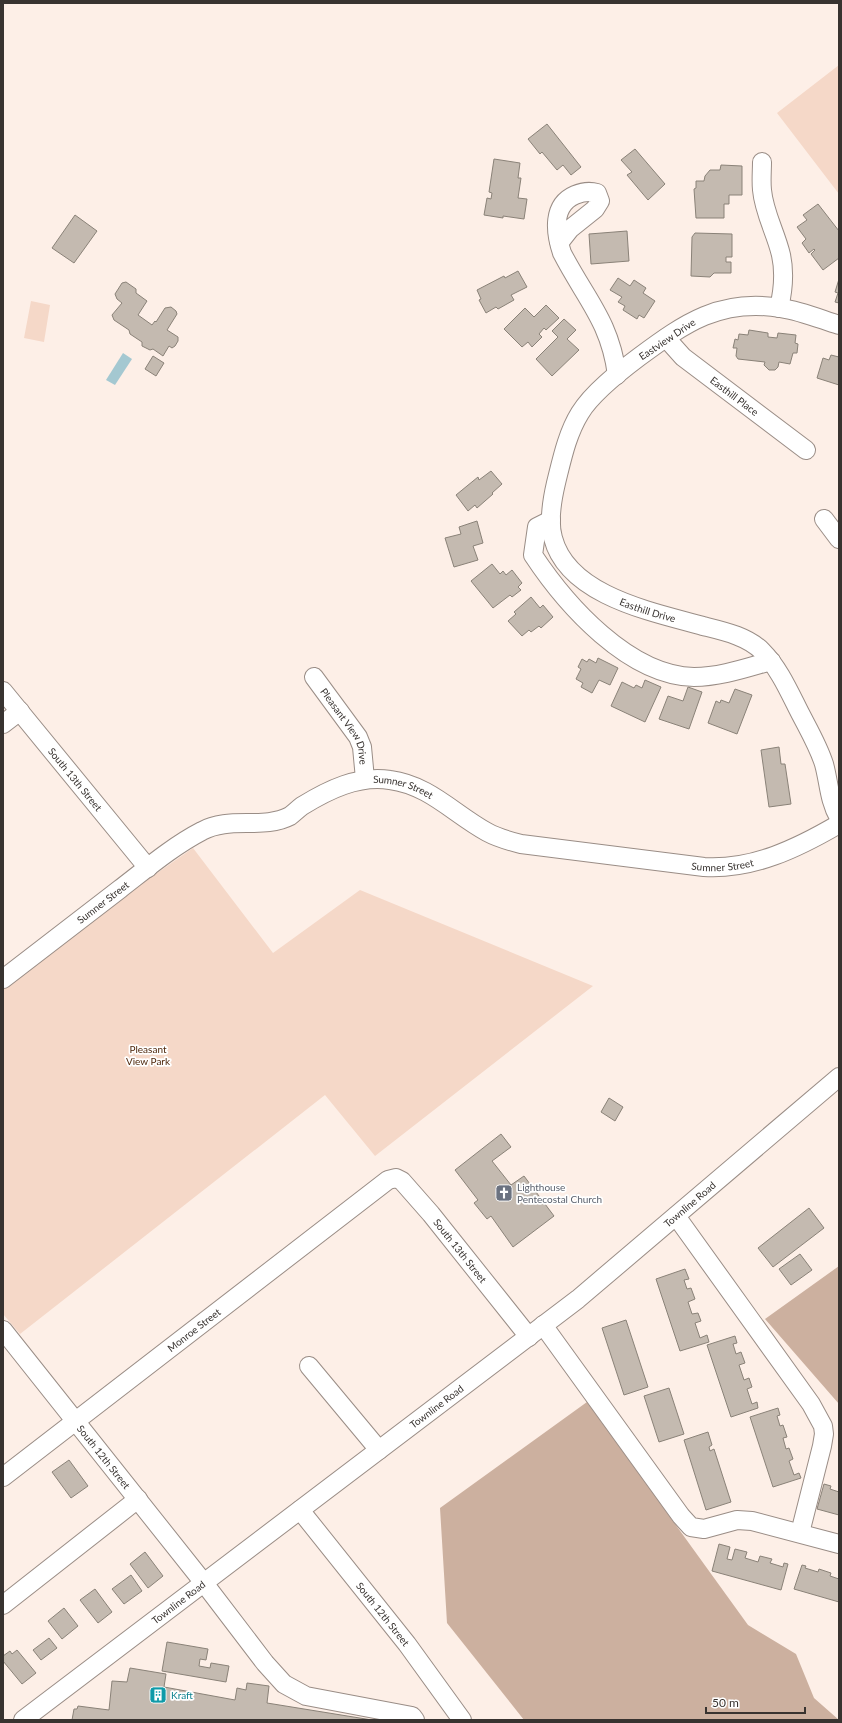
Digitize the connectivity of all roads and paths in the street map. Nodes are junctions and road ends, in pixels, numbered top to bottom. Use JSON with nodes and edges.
{"nodes":[{"id":1,"x":762,"y":162,"type":"dead end"},
{"id":2,"x":559,"y":243,"type":"dead end"},
{"id":3,"x":779,"y":308,"type":"junction"},
{"id":4,"x":839,"y":326,"type":"edge"},
{"id":5,"x":666,"y":338,"type":"junction"},
{"id":6,"x":617,"y":375,"type":"junction"},
{"id":7,"x":806,"y":450,"type":"dead end"},
{"id":8,"x":824,"y":519,"type":"dead end"},
{"id":9,"x":551,"y":520,"type":"junction"},
{"id":10,"x":839,"y":539,"type":"edge"},
{"id":11,"x":771,"y":661,"type":"junction"},
{"id":12,"x":314,"y":678,"type":"dead end"},
{"id":13,"x":3,"y":691,"type":"edge"},
{"id":14,"x":20,"y":711,"type":"junction"},
{"id":15,"x":3,"y":724,"type":"edge"},
{"id":16,"x":833,"y":775,"type":"edge"},
{"id":17,"x":365,"y":780,"type":"junction"},
{"id":18,"x":839,"y":818,"type":"edge"},
{"id":19,"x":839,"y":824,"type":"edge"},
{"id":20,"x":148,"y":868,"type":"junction"},
{"id":21,"x":3,"y":979,"type":"edge"},
{"id":22,"x":839,"y":1078,"type":"edge"},
{"id":23,"x":384,"y":1182,"type":"joint"},
{"id":24,"x":676,"y":1216,"type":"junction"},
{"id":25,"x":544,"y":1326,"type":"junction"},
{"id":26,"x":3,"y":1330,"type":"edge"},
{"id":27,"x":529,"y":1336,"type":"junction"},
{"id":28,"x":309,"y":1366,"type":"dead end"},
{"id":29,"x":75,"y":1420,"type":"junction"},
{"id":30,"x":379,"y":1450,"type":"junction"},
{"id":31,"x":3,"y":1477,"type":"edge"},
{"id":32,"x":138,"y":1499,"type":"junction"},
{"id":33,"x":300,"y":1510,"type":"junction"},
{"id":34,"x":800,"y":1533,"type":"junction"},
{"id":35,"x":839,"y":1544,"type":"edge"},
{"id":36,"x":204,"y":1583,"type":"junction"},
{"id":37,"x":3,"y":1605,"type":"edge"},
{"id":38,"x":23,"y":1720,"type":"edge"},
{"id":39,"x":415,"y":1720,"type":"edge"},
{"id":40,"x":462,"y":1720,"type":"edge"}],
"edges":[{"from":1,"to":3,"type":"street"},
{"from":2,"to":6,"type":"street"},
{"from":3,"to":4,"type":"street","name":"Eastview Drive"},
{"from":3,"to":5,"type":"street","name":"Eastview Drive"},
{"from":5,"to":6,"type":"street","name":"Eastview Drive"},
{"from":5,"to":7,"type":"street","name":"Easthill Place"},
{"from":6,"to":9,"type":"street","name":"Easthill Drive"},
{"from":8,"to":10,"type":"street"},
{"from":9,"to":11,"type":"street","name":"Easthill Drive"},
{"from":9,"to":11,"type":"street"},
{"from":11,"to":16,"type":"street","name":"Easthill Drive"},
{"from":12,"to":17,"type":"street","name":"Pleasant View Drive"},
{"from":13,"to":14,"type":"street","name":"South 13th Street"},
{"from":14,"to":15,"type":"street"},
{"from":14,"to":20,"type":"street","name":"South 13th Street"},
{"from":16,"to":18,"type":"street","name":"Easthill Drive"},
{"from":17,"to":19,"type":"street","name":"Sumner Street"},
{"from":17,"to":20,"type":"street","name":"Sumner Street"},
{"from":20,"to":21,"type":"street","name":"Sumner Street"},
{"from":22,"to":24,"type":"street","name":"Townline Road"},
{"from":23,"to":27,"type":"street","name":"South 13th Street"},
{"from":23,"to":29,"type":"street","name":"Monroe Street"},
{"from":24,"to":25,"type":"street","name":"Townline Road"},
{"from":24,"to":34,"type":"street"},
{"from":25,"to":27,"type":"street","name":"Townline Road"},
{"from":25,"to":34,"type":"street"},
{"from":26,"to":29,"type":"street","name":"South 12th Street"},
{"from":27,"to":30,"type":"street","name":"Townline Road"},
{"from":28,"to":30,"type":"street"},
{"from":29,"to":31,"type":"street","name":"Monroe Street"},
{"from":29,"to":32,"type":"street","name":"South 12th Street"},
{"from":30,"to":33,"type":"street","name":"Townline Road"},
{"from":32,"to":36,"type":"street","name":"South 12th Street"},
{"from":32,"to":37,"type":"street"},
{"from":33,"to":36,"type":"street","name":"Townline Road"},
{"from":33,"to":40,"type":"street","name":"South 12th Street"},
{"from":34,"to":35,"type":"street"},
{"from":36,"to":38,"type":"street","name":"Townline Road"},
{"from":36,"to":39,"type":"street","name":"South 12th Street"}]}
